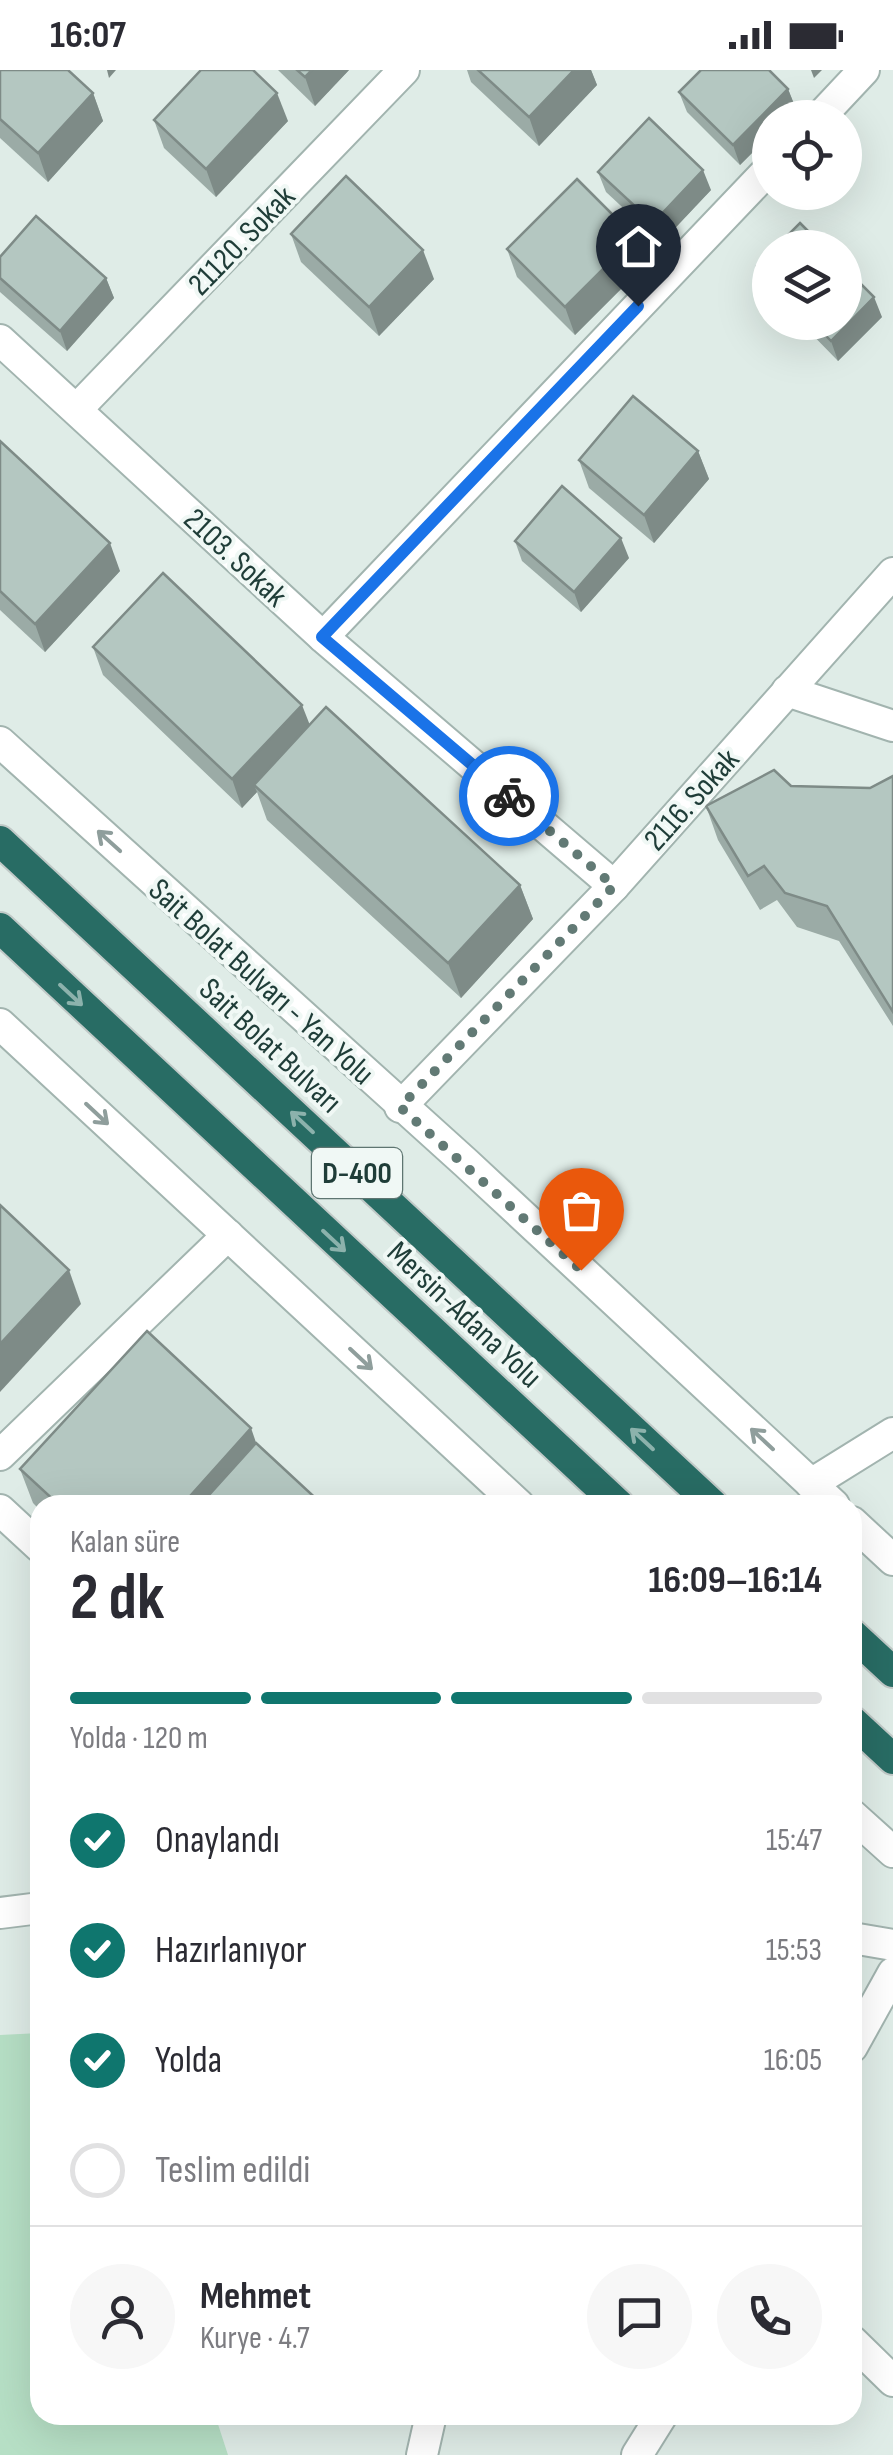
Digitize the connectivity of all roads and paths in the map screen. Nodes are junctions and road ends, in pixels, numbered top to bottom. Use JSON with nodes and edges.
{"nodes":[{"id":1,"x":404,"y":70,"type":"edge"},
{"id":2,"x":864,"y":70,"type":"edge"},
{"id":3,"x":836,"y":100,"type":"edge"},
{"id":4,"x":752,"y":187,"type":"edge"},
{"id":5,"x":0,"y":340,"type":"edge"},
{"id":6,"x":78,"y":409,"type":"junction"},
{"id":7,"x":893,"y":572,"type":"edge"},
{"id":8,"x":322,"y":637,"type":"junction"},
{"id":9,"x":788,"y":691,"type":"junction"},
{"id":10,"x":893,"y":726,"type":"edge"},
{"id":11,"x":0,"y":742,"type":"edge"},
{"id":12,"x":0,"y":841,"type":"edge"},
{"id":13,"x":614,"y":886,"type":"junction"},
{"id":14,"x":0,"y":928,"type":"edge"},
{"id":15,"x":0,"y":1024,"type":"edge"},
{"id":16,"x":400,"y":1107,"type":"junction"},
{"id":17,"x":228,"y":1234,"type":"junction"},
{"id":18,"x":893,"y":1433,"type":"edge"},
{"id":19,"x":0,"y":1455,"type":"edge"},
{"id":20,"x":810,"y":1484,"type":"junction"},
{"id":21,"x":508,"y":1495,"type":"edge"},
{"id":22,"x":608,"y":1495,"type":"edge"},
{"id":23,"x":703,"y":1495,"type":"edge"},
{"id":24,"x":823,"y":1495,"type":"edge"},
{"id":25,"x":0,"y":1510,"type":"edge"},
{"id":26,"x":862,"y":1531,"type":"edge"},
{"id":27,"x":30,"y":1538,"type":"edge"},
{"id":28,"x":893,"y":1560,"type":"edge"},
{"id":29,"x":862,"y":1643,"type":"edge"},
{"id":30,"x":893,"y":1672,"type":"edge"},
{"id":31,"x":862,"y":1730,"type":"edge"},
{"id":32,"x":893,"y":1759,"type":"edge"},
{"id":33,"x":862,"y":1824,"type":"edge"},
{"id":34,"x":893,"y":1852,"type":"edge"},
{"id":35,"x":30,"y":1909,"type":"edge"},
{"id":36,"x":0,"y":1913,"type":"edge"},
{"id":37,"x":862,"y":1940,"type":"edge"},
{"id":38,"x":893,"y":1946,"type":"edge"},
{"id":39,"x":893,"y":1973,"type":"edge"},
{"id":40,"x":862,"y":2029,"type":"edge"},
{"id":41,"x":862,"y":2351,"type":"edge"},
{"id":42,"x":893,"y":2380,"type":"edge"},
{"id":43,"x":429,"y":2425,"type":"edge"},
{"id":44,"x":656,"y":2425,"type":"edge"},
{"id":45,"x":422,"y":2455,"type":"edge"},
{"id":46,"x":637,"y":2455,"type":"edge"}],
"edges":[{"from":1,"to":6,"type":"street","name":"21120. Sokak"},
{"from":2,"to":3,"type":"street"},
{"from":4,"to":8,"type":"street"},
{"from":5,"to":6,"type":"street","name":"2103. Sokak"},
{"from":6,"to":8,"type":"street","name":"2103. Sokak"},
{"from":7,"to":9,"type":"street","name":"2116. Sokak"},
{"from":8,"to":13,"type":"street","name":"2103. Sokak"},
{"from":9,"to":10,"type":"street"},
{"from":9,"to":13,"type":"street","name":"2116. Sokak"},
{"from":16,"to":11,"type":"street","name":"Sait Bolat Bulvarı - Yan Yolu","one_way":true},
{"from":23,"to":12,"type":"highway","name":"Sait Bolat Bulvarı","number":"D-400","one_way":true},
{"from":13,"to":16,"type":"street","name":"2116. Sokak"},
{"from":14,"to":22,"type":"highway","name":"Mersin-Adana Yolu","number":"D-400","one_way":true},
{"from":15,"to":17,"type":"street","one_way":true},
{"from":20,"to":16,"type":"street","name":"Sait Bolat Bulvarı - Yan Yolu","one_way":true},
{"from":17,"to":19,"type":"street"},
{"from":17,"to":21,"type":"street","one_way":true},
{"from":18,"to":20,"type":"street"},
{"from":20,"to":24,"type":"street","name":"Sait Bolat Bulvarı - Yan Yolu"},
{"from":25,"to":27,"type":"street"},
{"from":26,"to":28,"type":"street"},
{"from":29,"to":30,"type":"highway"},
{"from":31,"to":32,"type":"highway"},
{"from":33,"to":34,"type":"street"},
{"from":35,"to":36,"type":"street"},
{"from":37,"to":38,"type":"street"},
{"from":39,"to":40,"type":"street"},
{"from":41,"to":42,"type":"street"},
{"from":43,"to":45,"type":"street"},
{"from":44,"to":46,"type":"street"}]}
